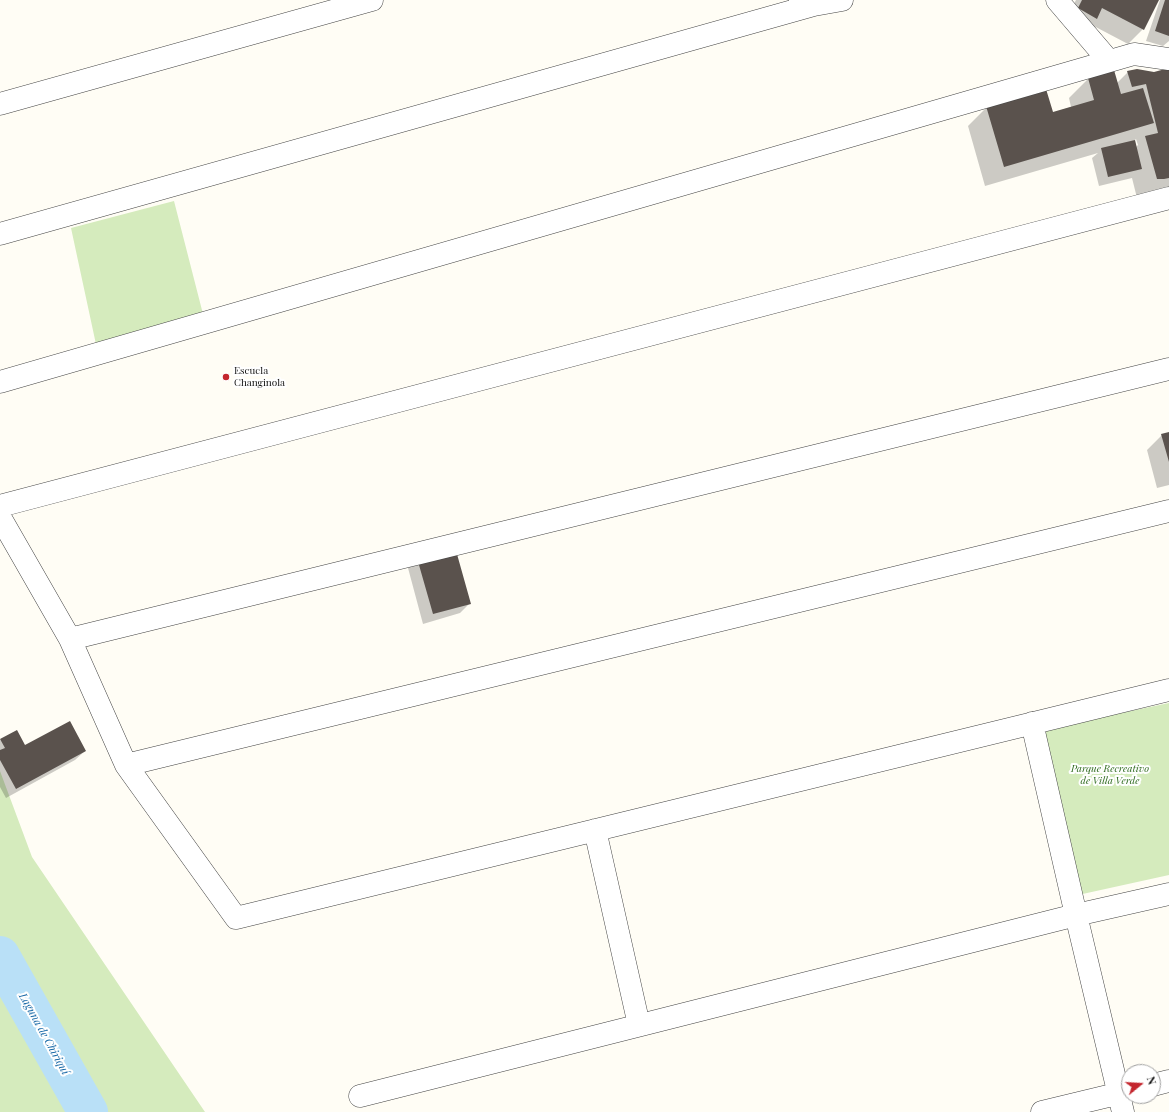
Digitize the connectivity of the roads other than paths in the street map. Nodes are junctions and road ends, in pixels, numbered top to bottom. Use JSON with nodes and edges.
{"nodes":[{"id":1,"x":372,"y":0,"type":"edge"},
{"id":2,"x":842,"y":0,"type":"edge"},
{"id":3,"x":1056,"y":0,"type":"edge"},
{"id":4,"x":804,"y":2,"type":"edge"},
{"id":5,"x":1169,"y":59,"type":"edge"},
{"id":6,"x":1109,"y":61,"type":"junction"},
{"id":7,"x":0,"y":104,"type":"edge"},
{"id":8,"x":1169,"y":198,"type":"edge"},
{"id":9,"x":0,"y":234,"type":"edge"},
{"id":10,"x":1169,"y":370,"type":"edge"},
{"id":11,"x":0,"y":382,"type":"edge"},
{"id":12,"x":0,"y":506,"type":"edge"},
{"id":13,"x":1169,"y":510,"type":"edge"},
{"id":14,"x":0,"y":517,"type":"edge"},
{"id":15,"x":70,"y":638,"type":"junction"},
{"id":16,"x":1169,"y":690,"type":"edge"},
{"id":17,"x":1032,"y":723,"type":"junction"},
{"id":18,"x":126,"y":765,"type":"junction"},
{"id":19,"x":595,"y":830,"type":"junction"},
{"id":20,"x":1169,"y":894,"type":"edge"},
{"id":21,"x":1076,"y":915,"type":"junction"},
{"id":22,"x":639,"y":1025,"type":"junction"},
{"id":23,"x":1121,"y":1088,"type":"edge"},
{"id":24,"x":360,"y":1096,"type":"dead end"},
{"id":25,"x":1121,"y":1099,"type":"edge"},
{"id":26,"x":1042,"y":1112,"type":"edge"}],
"edges":[{"from":1,"to":7,"type":"street"},
{"from":2,"to":4,"type":"street"},
{"from":3,"to":6,"type":"street"},
{"from":4,"to":9,"type":"street"},
{"from":5,"to":6,"type":"street"},
{"from":6,"to":11,"type":"street"},
{"from":8,"to":12,"type":"street"},
{"from":10,"to":15,"type":"street"},
{"from":13,"to":18,"type":"street"},
{"from":14,"to":15,"type":"street"},
{"from":15,"to":18,"type":"street"},
{"from":16,"to":17,"type":"street"},
{"from":17,"to":19,"type":"street"},
{"from":17,"to":21,"type":"street"},
{"from":18,"to":19,"type":"street"},
{"from":19,"to":22,"type":"street"},
{"from":20,"to":21,"type":"street"},
{"from":21,"to":22,"type":"street"},
{"from":21,"to":23,"type":"street"},
{"from":22,"to":24,"type":"street"},
{"from":25,"to":26,"type":"street"}]}
